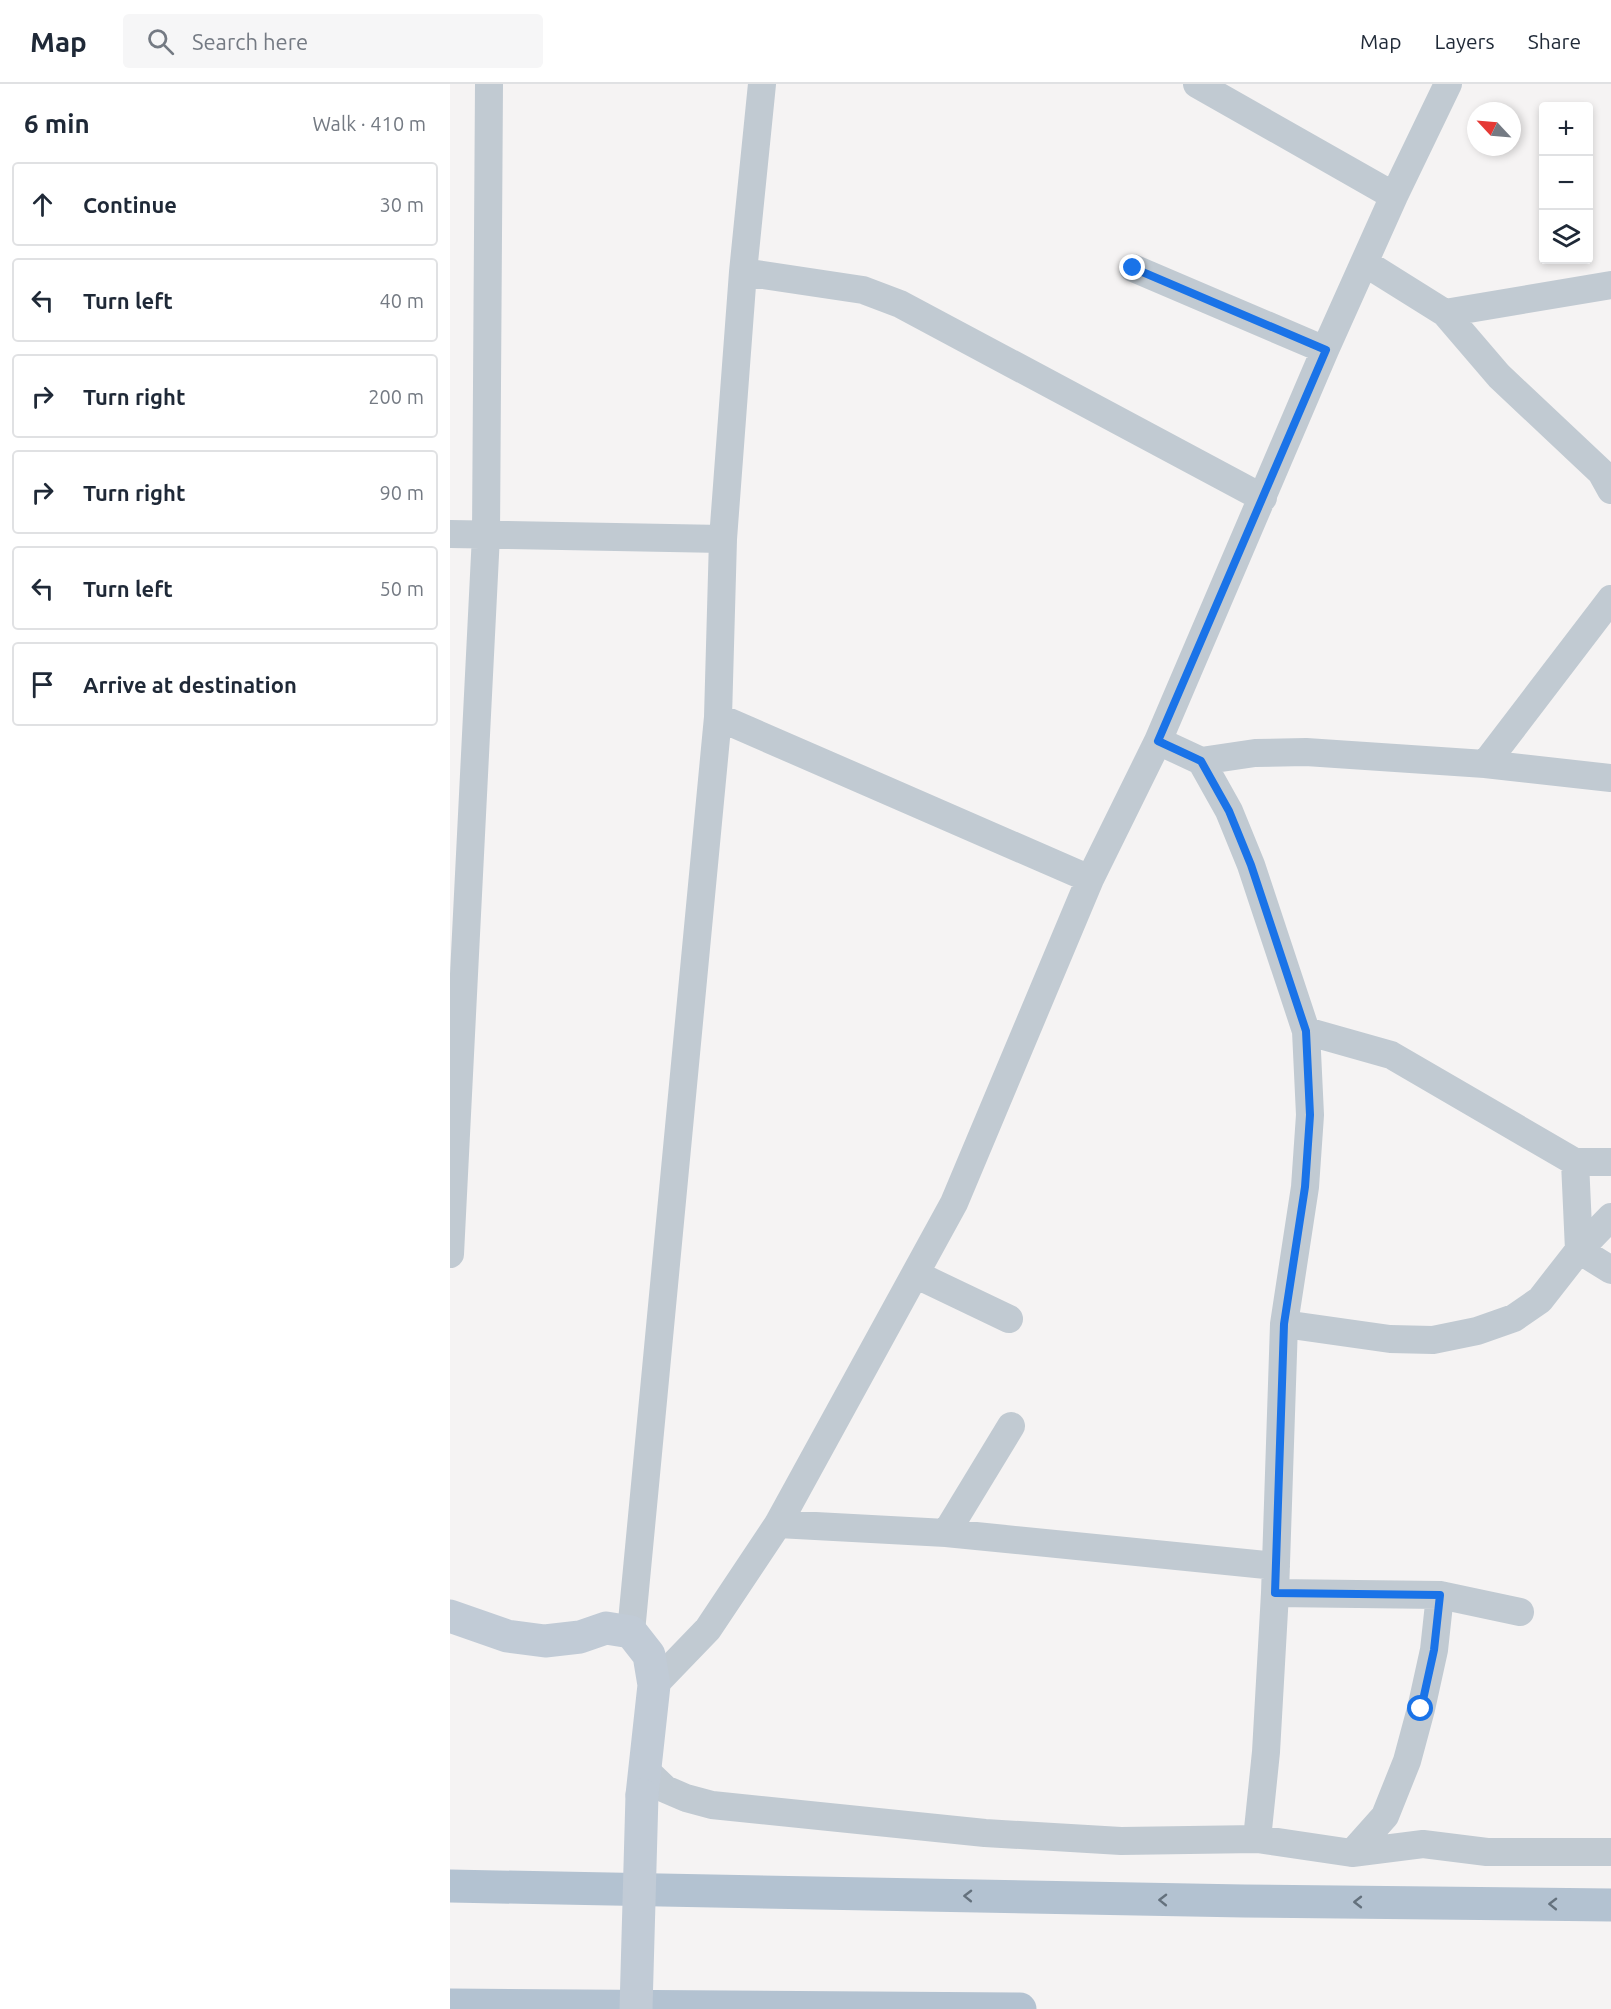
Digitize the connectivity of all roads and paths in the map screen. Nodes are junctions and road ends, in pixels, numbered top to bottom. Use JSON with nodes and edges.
{"nodes":[{"id":1,"x":489,"y":84,"type":"edge"},
{"id":2,"x":762,"y":84,"type":"edge"},
{"id":3,"x":1197,"y":84,"type":"edge"},
{"id":4,"x":1448,"y":84,"type":"edge"},
{"id":5,"x":1394,"y":196,"type":"junction"},
{"id":6,"x":1365,"y":263,"type":"junction"},
{"id":7,"x":1133,"y":268,"type":"dead end"},
{"id":8,"x":743,"y":272,"type":"junction"},
{"id":9,"x":1611,"y":285,"type":"edge"},
{"id":10,"x":1445,"y":313,"type":"junction"},
{"id":11,"x":1326,"y":350,"type":"junction"},
{"id":12,"x":1611,"y":490,"type":"edge"},
{"id":13,"x":1263,"y":498,"type":"junction"},
{"id":14,"x":450,"y":534,"type":"edge"},
{"id":15,"x":486,"y":535,"type":"junction"},
{"id":16,"x":723,"y":540,"type":"junction"},
{"id":17,"x":1611,"y":599,"type":"edge"},
{"id":18,"x":718,"y":717,"type":"junction"},
{"id":19,"x":1158,"y":741,"type":"junction"},
{"id":20,"x":1201,"y":761,"type":"junction"},
{"id":21,"x":1485,"y":764,"type":"junction"},
{"id":22,"x":1611,"y":778,"type":"edge"},
{"id":23,"x":1090,"y":879,"type":"junction"},
{"id":24,"x":1306,"y":1031,"type":"junction"},
{"id":25,"x":1575,"y":1162,"type":"junction"},
{"id":26,"x":1611,"y":1162,"type":"edge"},
{"id":27,"x":1611,"y":1217,"type":"edge"},
{"id":28,"x":1579,"y":1250,"type":"junction"},
{"id":29,"x":450,"y":1254,"type":"edge"},
{"id":30,"x":1611,"y":1270,"type":"edge"},
{"id":31,"x":915,"y":1274,"type":"junction"},
{"id":32,"x":1009,"y":1319,"type":"dead end"},
{"id":33,"x":1284,"y":1324,"type":"junction"},
{"id":34,"x":1011,"y":1426,"type":"dead end"},
{"id":35,"x":778,"y":1524,"type":"junction"},
{"id":36,"x":946,"y":1533,"type":"junction"},
{"id":37,"x":1276,"y":1580,"type":"junction"},
{"id":38,"x":1440,"y":1595,"type":"junction"},
{"id":39,"x":1520,"y":1612,"type":"dead end"},
{"id":40,"x":450,"y":1616,"type":"edge"},
{"id":41,"x":631,"y":1632,"type":"junction"},
{"id":42,"x":654,"y":1685,"type":"junction"},
{"id":43,"x":643,"y":1782,"type":"junction"},
{"id":44,"x":1257,"y":1839,"type":"junction"},
{"id":45,"x":1611,"y":1852,"type":"edge"},
{"id":46,"x":1352,"y":1853,"type":"junction"},
{"id":47,"x":450,"y":1886,"type":"edge"},
{"id":48,"x":1611,"y":1905,"type":"edge"},
{"id":49,"x":450,"y":2005,"type":"edge"},
{"id":50,"x":636,"y":2009,"type":"edge"},
{"id":51,"x":1020,"y":2009,"type":"edge"}],
"edges":[{"from":1,"to":15,"type":"street"},
{"from":2,"to":8,"type":"street"},
{"from":3,"to":5,"type":"street"},
{"from":4,"to":5,"type":"street"},
{"from":5,"to":6,"type":"street"},
{"from":6,"to":10,"type":"street"},
{"from":6,"to":11,"type":"street"},
{"from":7,"to":11,"type":"street"},
{"from":8,"to":13,"type":"street"},
{"from":8,"to":16,"type":"street"},
{"from":9,"to":10,"type":"street"},
{"from":10,"to":12,"type":"street"},
{"from":11,"to":13,"type":"street"},
{"from":13,"to":19,"type":"street"},
{"from":14,"to":15,"type":"street"},
{"from":15,"to":16,"type":"street"},
{"from":15,"to":29,"type":"street"},
{"from":16,"to":18,"type":"street"},
{"from":17,"to":21,"type":"street"},
{"from":18,"to":23,"type":"street"},
{"from":18,"to":41,"type":"street"},
{"from":19,"to":20,"type":"street"},
{"from":19,"to":23,"type":"street"},
{"from":20,"to":21,"type":"street"},
{"from":20,"to":24,"type":"street"},
{"from":21,"to":22,"type":"street"},
{"from":23,"to":31,"type":"street"},
{"from":24,"to":25,"type":"street"},
{"from":24,"to":33,"type":"street"},
{"from":25,"to":26,"type":"street"},
{"from":25,"to":28,"type":"street"},
{"from":27,"to":28,"type":"street"},
{"from":28,"to":30,"type":"street"},
{"from":28,"to":33,"type":"street"},
{"from":31,"to":32,"type":"street"},
{"from":31,"to":35,"type":"street"},
{"from":33,"to":37,"type":"street"},
{"from":34,"to":36,"type":"street"},
{"from":35,"to":36,"type":"street"},
{"from":35,"to":42,"type":"street"},
{"from":36,"to":37,"type":"street"},
{"from":37,"to":38,"type":"street"},
{"from":37,"to":44,"type":"street"},
{"from":38,"to":39,"type":"street"},
{"from":38,"to":46,"type":"street"},
{"from":40,"to":41,"type":"main road"},
{"from":41,"to":42,"type":"main road"},
{"from":42,"to":43,"type":"main road"},
{"from":43,"to":44,"type":"street"},
{"from":43,"to":50,"type":"main road","bridge":true},
{"from":44,"to":46,"type":"street"},
{"from":45,"to":46,"type":"street"},
{"from":48,"to":47,"type":"main road","one_way":true},
{"from":49,"to":51,"type":"main road"}]}
